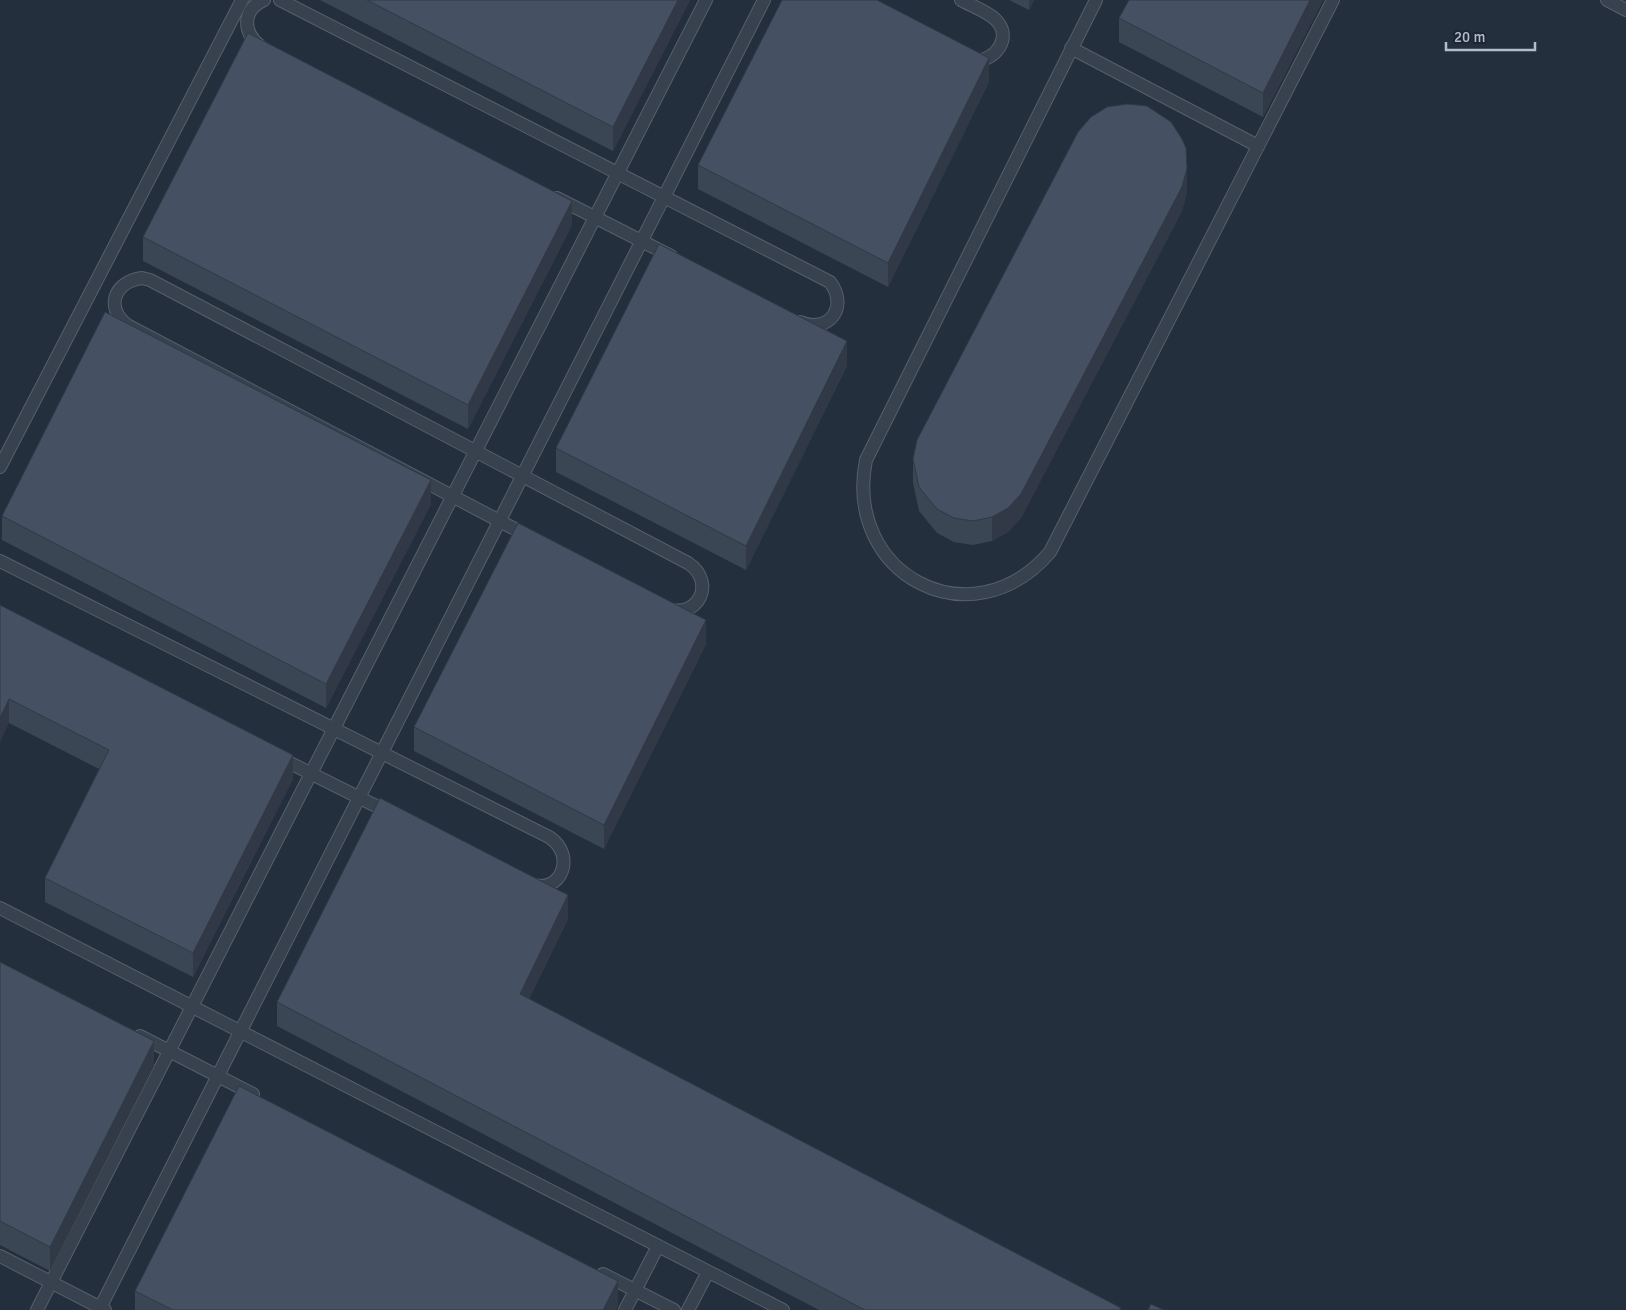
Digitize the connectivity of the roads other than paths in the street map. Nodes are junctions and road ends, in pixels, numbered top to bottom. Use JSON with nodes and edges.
{"nodes":[{"id":1,"x":242,"y":0,"type":"edge"},
{"id":2,"x":264,"y":0,"type":"edge"},
{"id":3,"x":280,"y":0,"type":"edge"},
{"id":4,"x":706,"y":0,"type":"edge"},
{"id":5,"x":764,"y":0,"type":"edge"},
{"id":6,"x":961,"y":0,"type":"edge"},
{"id":7,"x":1096,"y":0,"type":"edge"},
{"id":8,"x":1333,"y":0,"type":"edge"},
{"id":9,"x":1607,"y":0,"type":"edge"},
{"id":10,"x":1626,"y":10,"type":"edge"},
{"id":11,"x":1071,"y":48,"type":"junction"},
{"id":12,"x":267,"y":50,"type":"edge"},
{"id":13,"x":964,"y":58,"type":"edge"},
{"id":14,"x":1258,"y":146,"type":"junction"},
{"id":15,"x":618,"y":172,"type":"junction"},
{"id":16,"x":542,"y":190,"type":"edge"},
{"id":17,"x":664,"y":196,"type":"junction"},
{"id":18,"x":595,"y":217,"type":"junction"},
{"id":19,"x":642,"y":241,"type":"junction"},
{"id":20,"x":686,"y":264,"type":"edge"},
{"id":21,"x":792,"y":318,"type":"edge"},
{"id":22,"x":475,"y":451,"type":"junction"},
{"id":23,"x":0,"y":467,"type":"edge"},
{"id":24,"x":522,"y":476,"type":"junction"},
{"id":25,"x":452,"y":496,"type":"junction"},
{"id":26,"x":500,"y":521,"type":"junction"},
{"id":27,"x":0,"y":561,"type":"edge"},
{"id":28,"x":334,"y":729,"type":"junction"},
{"id":29,"x":267,"y":751,"type":"edge"},
{"id":30,"x":382,"y":753,"type":"junction"},
{"id":31,"x":311,"y":774,"type":"junction"},
{"id":32,"x":359,"y":798,"type":"junction"},
{"id":33,"x":403,"y":820,"type":"edge"},
{"id":34,"x":518,"y":878,"type":"edge"},
{"id":35,"x":0,"y":908,"type":"edge"},
{"id":36,"x":192,"y":1006,"type":"junction"},
{"id":37,"x":127,"y":1029,"type":"edge"},
{"id":38,"x":240,"y":1031,"type":"junction"},
{"id":39,"x":169,"y":1051,"type":"junction"},
{"id":40,"x":218,"y":1076,"type":"junction"},
{"id":41,"x":262,"y":1099,"type":"edge"},
{"id":42,"x":658,"y":1246,"type":"junction"},
{"id":43,"x":0,"y":1256,"type":"edge"},
{"id":44,"x":591,"y":1268,"type":"edge"},
{"id":45,"x":708,"y":1272,"type":"junction"},
{"id":46,"x":51,"y":1282,"type":"junction"},
{"id":47,"x":635,"y":1290,"type":"junction"},
{"id":48,"x":101,"y":1309,"type":"edge"},
{"id":49,"x":37,"y":1310,"type":"edge"},
{"id":50,"x":625,"y":1310,"type":"edge"},
{"id":51,"x":674,"y":1310,"type":"edge"},
{"id":52,"x":688,"y":1310,"type":"edge"},
{"id":53,"x":783,"y":1310,"type":"edge"}],
"edges":[{"from":1,"to":23,"type":"lane"},
{"from":2,"to":12,"type":"lane"},
{"from":3,"to":15,"type":"lane"},
{"from":4,"to":15,"type":"lane"},
{"from":5,"to":17,"type":"lane"},
{"from":6,"to":13,"type":"lane"},
{"from":7,"to":11,"type":"lane"},
{"from":8,"to":14,"type":"lane"},
{"from":9,"to":10,"type":"lane"},
{"from":11,"to":14,"type":"lane"},
{"from":11,"to":14,"type":"lane"},
{"from":15,"to":17,"type":"lane"},
{"from":15,"to":18,"type":"lane"},
{"from":16,"to":18,"type":"lane"},
{"from":17,"to":19,"type":"lane"},
{"from":17,"to":21,"type":"lane"},
{"from":18,"to":19,"type":"lane"},
{"from":18,"to":22,"type":"lane"},
{"from":19,"to":20,"type":"lane"},
{"from":19,"to":24,"type":"lane"},
{"from":22,"to":24,"type":"lane"},
{"from":22,"to":25,"type":"lane"},
{"from":22,"to":25,"type":"lane"},
{"from":24,"to":26,"type":"lane"},
{"from":24,"to":26,"type":"lane"},
{"from":25,"to":26,"type":"lane"},
{"from":25,"to":28,"type":"lane"},
{"from":26,"to":30,"type":"lane"},
{"from":27,"to":28,"type":"lane"},
{"from":28,"to":30,"type":"lane"},
{"from":28,"to":31,"type":"lane"},
{"from":29,"to":31,"type":"lane"},
{"from":30,"to":32,"type":"lane"},
{"from":30,"to":34,"type":"lane"},
{"from":31,"to":32,"type":"lane"},
{"from":31,"to":36,"type":"lane"},
{"from":32,"to":33,"type":"lane"},
{"from":32,"to":38,"type":"lane"},
{"from":35,"to":36,"type":"lane"},
{"from":36,"to":38,"type":"lane"},
{"from":36,"to":39,"type":"lane"},
{"from":37,"to":39,"type":"lane"},
{"from":38,"to":40,"type":"lane"},
{"from":38,"to":42,"type":"lane"},
{"from":39,"to":40,"type":"lane"},
{"from":39,"to":46,"type":"lane"},
{"from":40,"to":41,"type":"lane"},
{"from":40,"to":48,"type":"lane"},
{"from":42,"to":45,"type":"lane"},
{"from":42,"to":47,"type":"lane"},
{"from":43,"to":46,"type":"lane"},
{"from":44,"to":47,"type":"lane"},
{"from":45,"to":52,"type":"lane"},
{"from":45,"to":53,"type":"lane"},
{"from":46,"to":48,"type":"lane"},
{"from":46,"to":49,"type":"lane"},
{"from":47,"to":50,"type":"lane"},
{"from":47,"to":51,"type":"lane"}]}
